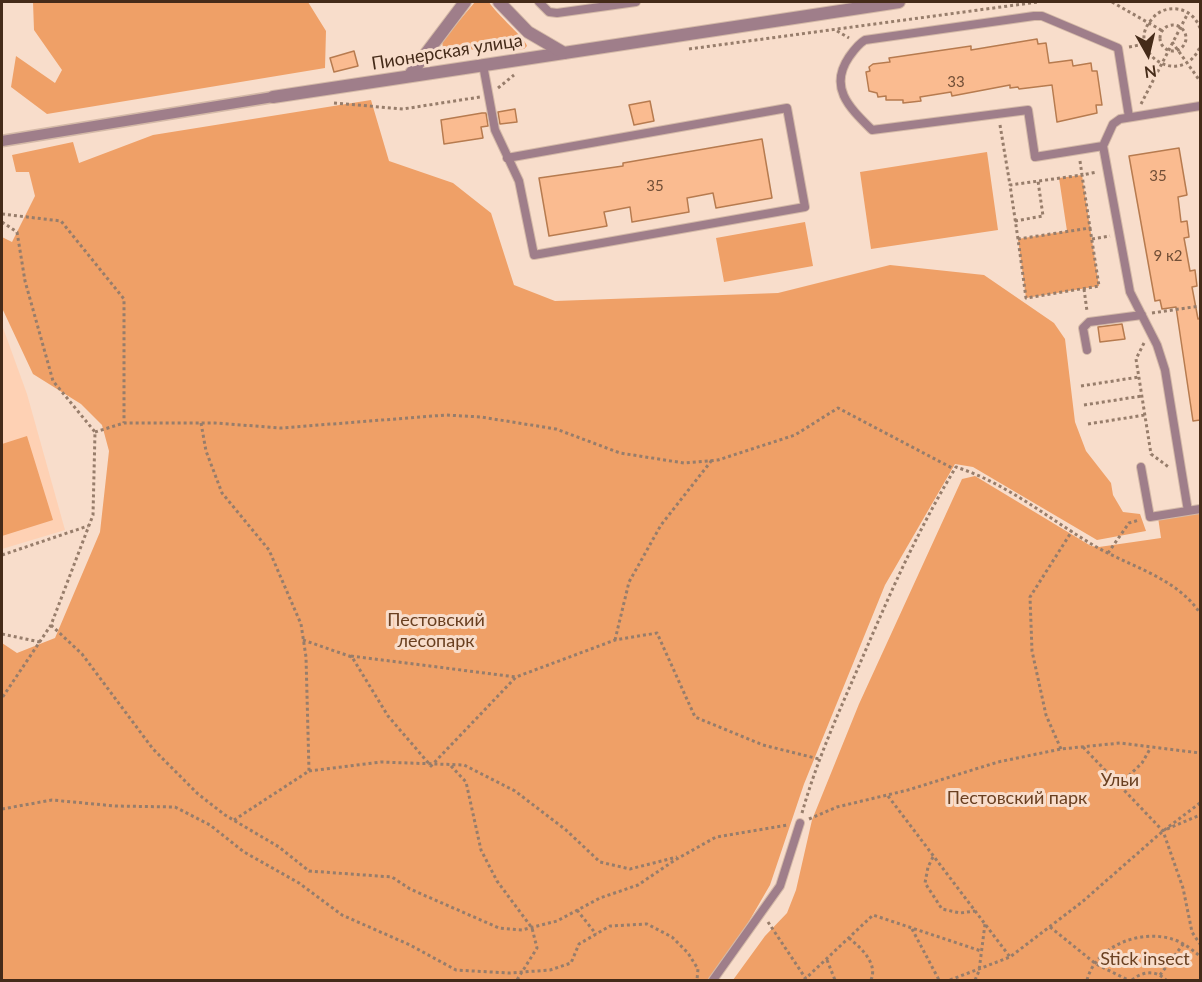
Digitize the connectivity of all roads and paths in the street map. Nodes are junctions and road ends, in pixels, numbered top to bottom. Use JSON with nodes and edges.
{"nodes":[{"id":1,"x":465,"y":2,"type":"edge"},
{"id":2,"x":500,"y":2,"type":"edge"},
{"id":3,"x":539,"y":2,"type":"edge"},
{"id":4,"x":636,"y":2,"type":"edge"},
{"id":5,"x":899,"y":2,"type":"edge"},
{"id":6,"x":1038,"y":2,"type":"edge"},
{"id":7,"x":1112,"y":2,"type":"edge"},
{"id":8,"x":1188,"y":12,"type":"junction"},
{"id":9,"x":1148,"y":22,"type":"junction"},
{"id":10,"x":1180,"y":27,"type":"junction"},
{"id":11,"x":1200,"y":28,"type":"edge"},
{"id":12,"x":835,"y":30,"type":"junction"},
{"id":13,"x":1161,"y":30,"type":"junction"},
{"id":14,"x":1172,"y":42,"type":"junction"},
{"id":15,"x":859,"y":43,"type":"junction"},
{"id":16,"x":1145,"y":44,"type":"junction"},
{"id":17,"x":1200,"y":47,"type":"edge"},
{"id":18,"x":1119,"y":48,"type":"junction"},
{"id":19,"x":1168,"y":50,"type":"junction"},
{"id":20,"x":1178,"y":50,"type":"junction"},
{"id":21,"x":681,"y":51,"type":"dead end"},
{"id":22,"x":564,"y":53,"type":"junction"},
{"id":23,"x":1188,"y":63,"type":"junction"},
{"id":24,"x":1161,"y":64,"type":"junction"},
{"id":25,"x":483,"y":65,"type":"junction"},
{"id":26,"x":518,"y":72,"type":"dead end"},
{"id":27,"x":409,"y":76,"type":"junction"},
{"id":28,"x":1200,"y":81,"type":"edge"},
{"id":29,"x":489,"y":96,"type":"junction"},
{"id":30,"x":273,"y":97,"type":"joint"},
{"id":31,"x":332,"y":103,"type":"dead end"},
{"id":32,"x":1200,"y":106,"type":"edge"},
{"id":33,"x":999,"y":114,"type":"junction"},
{"id":34,"x":1129,"y":117,"type":"junction"},
{"id":35,"x":2,"y":141,"type":"edge"},
{"id":36,"x":1103,"y":146,"type":"junction"},
{"id":37,"x":507,"y":158,"type":"junction"},
{"id":38,"x":1038,"y":181,"type":"junction"},
{"id":39,"x":1010,"y":185,"type":"junction"},
{"id":40,"x":2,"y":214,"type":"edge"},
{"id":41,"x":1015,"y":221,"type":"junction"},
{"id":42,"x":2,"y":222,"type":"edge"},
{"id":43,"x":1090,"y":228,"type":"junction"},
{"id":44,"x":1119,"y":235,"type":"junction"},
{"id":45,"x":1018,"y":238,"type":"junction"},
{"id":46,"x":1092,"y":239,"type":"junction"},
{"id":47,"x":1084,"y":289,"type":"junction"},
{"id":48,"x":1200,"y":306,"type":"edge"},
{"id":49,"x":1142,"y":315,"type":"junction"},
{"id":50,"x":1089,"y":322,"type":"junction"},
{"id":51,"x":1150,"y":331,"type":"junction"},
{"id":52,"x":1087,"y":350,"type":"dead end"},
{"id":53,"x":1139,"y":377,"type":"junction"},
{"id":54,"x":1081,"y":386,"type":"dead end"},
{"id":55,"x":1142,"y":396,"type":"junction"},
{"id":56,"x":1084,"y":405,"type":"dead end"},
{"id":57,"x":1145,"y":415,"type":"junction"},
{"id":58,"x":124,"y":423,"type":"junction"},
{"id":59,"x":201,"y":423,"type":"junction"},
{"id":60,"x":1088,"y":424,"type":"dead end"},
{"id":61,"x":94,"y":432,"type":"junction"},
{"id":62,"x":712,"y":460,"type":"junction"},
{"id":63,"x":1141,"y":467,"type":"dead end"},
{"id":64,"x":952,"y":468,"type":"dead end"},
{"id":65,"x":1182,"y":476,"type":"junction"},
{"id":66,"x":1200,"y":509,"type":"edge"},
{"id":67,"x":1188,"y":511,"type":"junction"},
{"id":68,"x":1150,"y":517,"type":"junction"},
{"id":69,"x":88,"y":526,"type":"junction"},
{"id":70,"x":1072,"y":531,"type":"junction"},
{"id":71,"x":1108,"y":553,"type":"junction"},
{"id":72,"x":2,"y":555,"type":"edge"},
{"id":73,"x":1200,"y":613,"type":"edge"},
{"id":74,"x":51,"y":625,"type":"junction"},
{"id":75,"x":2,"y":634,"type":"edge"},
{"id":76,"x":303,"y":640,"type":"junction"},
{"id":77,"x":615,"y":640,"type":"junction"},
{"id":78,"x":40,"y":642,"type":"junction"},
{"id":79,"x":350,"y":656,"type":"junction"},
{"id":80,"x":516,"y":677,"type":"junction"},
{"id":81,"x":2,"y":698,"type":"edge"},
{"id":82,"x":1083,"y":747,"type":"junction"},
{"id":83,"x":1150,"y":748,"type":"junction"},
{"id":84,"x":1062,"y":749,"type":"junction"},
{"id":85,"x":1200,"y":753,"type":"edge"},
{"id":86,"x":819,"y":759,"type":"junction"},
{"id":87,"x":431,"y":765,"type":"junction"},
{"id":88,"x":451,"y":766,"type":"junction"},
{"id":89,"x":309,"y":771,"type":"junction"},
{"id":90,"x":1120,"y":784,"type":"junction"},
{"id":91,"x":887,"y":795,"type":"junction"},
{"id":92,"x":1200,"y":803,"type":"edge"},
{"id":93,"x":2,"y":809,"type":"edge"},
{"id":94,"x":1200,"y":815,"type":"edge"},
{"id":95,"x":234,"y":820,"type":"junction"},
{"id":96,"x":800,"y":823,"type":"junction"},
{"id":97,"x":1163,"y":831,"type":"junction"},
{"id":98,"x":681,"y":856,"type":"junction"},
{"id":99,"x":933,"y":857,"type":"junction"},
{"id":100,"x":577,"y":910,"type":"junction"},
{"id":101,"x":975,"y":911,"type":"junction"},
{"id":102,"x":762,"y":914,"type":"junction"},
{"id":103,"x":985,"y":924,"type":"junction"},
{"id":104,"x":1050,"y":927,"type":"dead end"},
{"id":105,"x":532,"y":928,"type":"junction"},
{"id":106,"x":912,"y":928,"type":"junction"},
{"id":107,"x":596,"y":934,"type":"junction"},
{"id":108,"x":849,"y":938,"type":"junction"},
{"id":109,"x":1184,"y":943,"type":"junction"},
{"id":110,"x":1200,"y":944,"type":"edge"},
{"id":111,"x":981,"y":951,"type":"junction"},
{"id":112,"x":1200,"y":956,"type":"edge"},
{"id":113,"x":1010,"y":957,"type":"junction"},
{"id":114,"x":827,"y":959,"type":"junction"},
{"id":115,"x":1096,"y":964,"type":"junction"},
{"id":116,"x":979,"y":971,"type":"junction"},
{"id":117,"x":524,"y":972,"type":"junction"},
{"id":118,"x":1160,"y":975,"type":"junction"},
{"id":119,"x":805,"y":980,"type":"edge"},
{"id":120,"x":517,"y":981,"type":"edge"},
{"id":121,"x":697,"y":981,"type":"edge"},
{"id":122,"x":713,"y":981,"type":"edge"},
{"id":123,"x":835,"y":981,"type":"edge"},
{"id":124,"x":871,"y":981,"type":"edge"},
{"id":125,"x":939,"y":981,"type":"edge"},
{"id":126,"x":950,"y":981,"type":"edge"},
{"id":127,"x":975,"y":981,"type":"edge"},
{"id":128,"x":1087,"y":981,"type":"edge"},
{"id":129,"x":1130,"y":981,"type":"edge"},
{"id":130,"x":1166,"y":981,"type":"edge"}],
"edges":[{"from":1,"to":27,"type":"street"},
{"from":2,"to":22,"type":"street"},
{"from":3,"to":4,"type":"lane"},
{"from":5,"to":22,"type":"street","name":"Пионерская улица"},
{"from":6,"to":12,"type":"path"},
{"from":7,"to":9,"type":"path"},
{"from":8,"to":9,"type":"path"},
{"from":8,"to":10,"type":"path"},
{"from":8,"to":11,"type":"path"},
{"from":9,"to":13,"type":"path"},
{"from":9,"to":16,"type":"path"},
{"from":10,"to":13,"type":"path"},
{"from":10,"to":14,"type":"path"},
{"from":10,"to":20,"type":"path"},
{"from":12,"to":15,"type":"path"},
{"from":12,"to":21,"type":"path"},
{"from":13,"to":19,"type":"path"},
{"from":14,"to":19,"type":"path"},
{"from":14,"to":20,"type":"path"},
{"from":15,"to":18,"type":"lane"},
{"from":15,"to":33,"type":"lane"},
{"from":16,"to":18,"type":"path"},
{"from":16,"to":24,"type":"path"},
{"from":17,"to":23,"type":"path"},
{"from":18,"to":34,"type":"lane"},
{"from":19,"to":20,"type":"path"},
{"from":19,"to":24,"type":"path"},
{"from":20,"to":23,"type":"path"},
{"from":22,"to":25,"type":"street","name":"Пионерская улица"},
{"from":23,"to":24,"type":"path"},
{"from":23,"to":28,"type":"path"},
{"from":24,"to":34,"type":"path"},
{"from":25,"to":27,"type":"street","name":"Пионерская улица"},
{"from":25,"to":29,"type":"lane"},
{"from":26,"to":29,"type":"path"},
{"from":27,"to":30,"type":"street","name":"Пионерская улица"},
{"from":29,"to":31,"type":"path"},
{"from":29,"to":37,"type":"lane"},
{"from":30,"to":35,"type":"street","name":"Пионерская улица"},
{"from":32,"to":34,"type":"lane"},
{"from":33,"to":36,"type":"lane"},
{"from":33,"to":39,"type":"path"},
{"from":34,"to":36,"type":"lane"},
{"from":36,"to":44,"type":"lane"},
{"from":37,"to":37,"type":"lane"},
{"from":38,"to":39,"type":"path"},
{"from":38,"to":41,"type":"path"},
{"from":38,"to":43,"type":"path"},
{"from":39,"to":41,"type":"path"},
{"from":40,"to":58,"type":"path"},
{"from":41,"to":45,"type":"path"},
{"from":42,"to":61,"type":"path"},
{"from":43,"to":45,"type":"path"},
{"from":43,"to":46,"type":"path"},
{"from":44,"to":46,"type":"path"},
{"from":44,"to":49,"type":"lane"},
{"from":45,"to":47,"type":"path"},
{"from":46,"to":47,"type":"path"},
{"from":47,"to":50,"type":"path"},
{"from":48,"to":49,"type":"path"},
{"from":49,"to":50,"type":"lane"},
{"from":49,"to":51,"type":"lane"},
{"from":50,"to":52,"type":"lane"},
{"from":51,"to":53,"type":"path"},
{"from":51,"to":65,"type":"lane"},
{"from":53,"to":54,"type":"path"},
{"from":53,"to":55,"type":"path"},
{"from":55,"to":56,"type":"path"},
{"from":55,"to":57,"type":"path"},
{"from":57,"to":60,"type":"path"},
{"from":57,"to":65,"type":"path"},
{"from":58,"to":59,"type":"path"},
{"from":58,"to":61,"type":"path"},
{"from":59,"to":62,"type":"path"},
{"from":59,"to":76,"type":"path"},
{"from":61,"to":69,"type":"path"},
{"from":62,"to":64,"type":"path"},
{"from":62,"to":77,"type":"path"},
{"from":63,"to":68,"type":"lane"},
{"from":65,"to":67,"type":"lane"},
{"from":66,"to":67,"type":"lane"},
{"from":67,"to":68,"type":"lane"},
{"from":68,"to":71,"type":"path"},
{"from":69,"to":72,"type":"path"},
{"from":69,"to":74,"type":"path"},
{"from":70,"to":71,"type":"path"},
{"from":70,"to":84,"type":"path"},
{"from":70,"to":86,"type":"path"},
{"from":71,"to":73,"type":"path"},
{"from":74,"to":78,"type":"path"},
{"from":74,"to":95,"type":"path"},
{"from":75,"to":78,"type":"path"},
{"from":76,"to":79,"type":"path"},
{"from":76,"to":89,"type":"path"},
{"from":77,"to":80,"type":"path"},
{"from":77,"to":86,"type":"path"},
{"from":78,"to":81,"type":"path"},
{"from":79,"to":80,"type":"path"},
{"from":79,"to":87,"type":"path"},
{"from":80,"to":87,"type":"path"},
{"from":82,"to":83,"type":"path"},
{"from":82,"to":84,"type":"path"},
{"from":82,"to":90,"type":"path"},
{"from":83,"to":85,"type":"path"},
{"from":83,"to":90,"type":"path"},
{"from":84,"to":91,"type":"path"},
{"from":86,"to":96,"type":"path"},
{"from":87,"to":88,"type":"path"},
{"from":87,"to":89,"type":"path"},
{"from":88,"to":98,"type":"path"},
{"from":88,"to":105,"type":"path"},
{"from":89,"to":95,"type":"path"},
{"from":90,"to":97,"type":"path"},
{"from":91,"to":96,"type":"path"},
{"from":91,"to":99,"type":"path"},
{"from":92,"to":97,"type":"path"},
{"from":93,"to":117,"type":"path"},
{"from":94,"to":97,"type":"path"},
{"from":95,"to":105,"type":"path"},
{"from":96,"to":98,"type":"path"},
{"from":96,"to":102,"type":"lane"},
{"from":97,"to":110,"type":"path"},
{"from":97,"to":113,"type":"path"},
{"from":98,"to":100,"type":"path"},
{"from":99,"to":101,"type":"path"},
{"from":99,"to":101,"type":"path"},
{"from":100,"to":105,"type":"path"},
{"from":100,"to":107,"type":"path"},
{"from":101,"to":103,"type":"path"},
{"from":102,"to":119,"type":"path"},
{"from":102,"to":122,"type":"lane"},
{"from":103,"to":111,"type":"path"},
{"from":103,"to":113,"type":"path"},
{"from":104,"to":115,"type":"path"},
{"from":105,"to":117,"type":"path"},
{"from":106,"to":108,"type":"path"},
{"from":106,"to":111,"type":"path"},
{"from":106,"to":125,"type":"path"},
{"from":107,"to":117,"type":"path"},
{"from":107,"to":121,"type":"path"},
{"from":108,"to":114,"type":"path"},
{"from":108,"to":124,"type":"path"},
{"from":109,"to":112,"type":"path"},
{"from":109,"to":115,"type":"path"},
{"from":109,"to":118,"type":"path"},
{"from":111,"to":116,"type":"path"},
{"from":113,"to":116,"type":"path"},
{"from":114,"to":119,"type":"path"},
{"from":114,"to":123,"type":"path"},
{"from":115,"to":128,"type":"path"},
{"from":115,"to":129,"type":"path"},
{"from":116,"to":126,"type":"path"},
{"from":116,"to":127,"type":"path"},
{"from":117,"to":120,"type":"path"},
{"from":118,"to":129,"type":"path"},
{"from":118,"to":130,"type":"path"}]}
